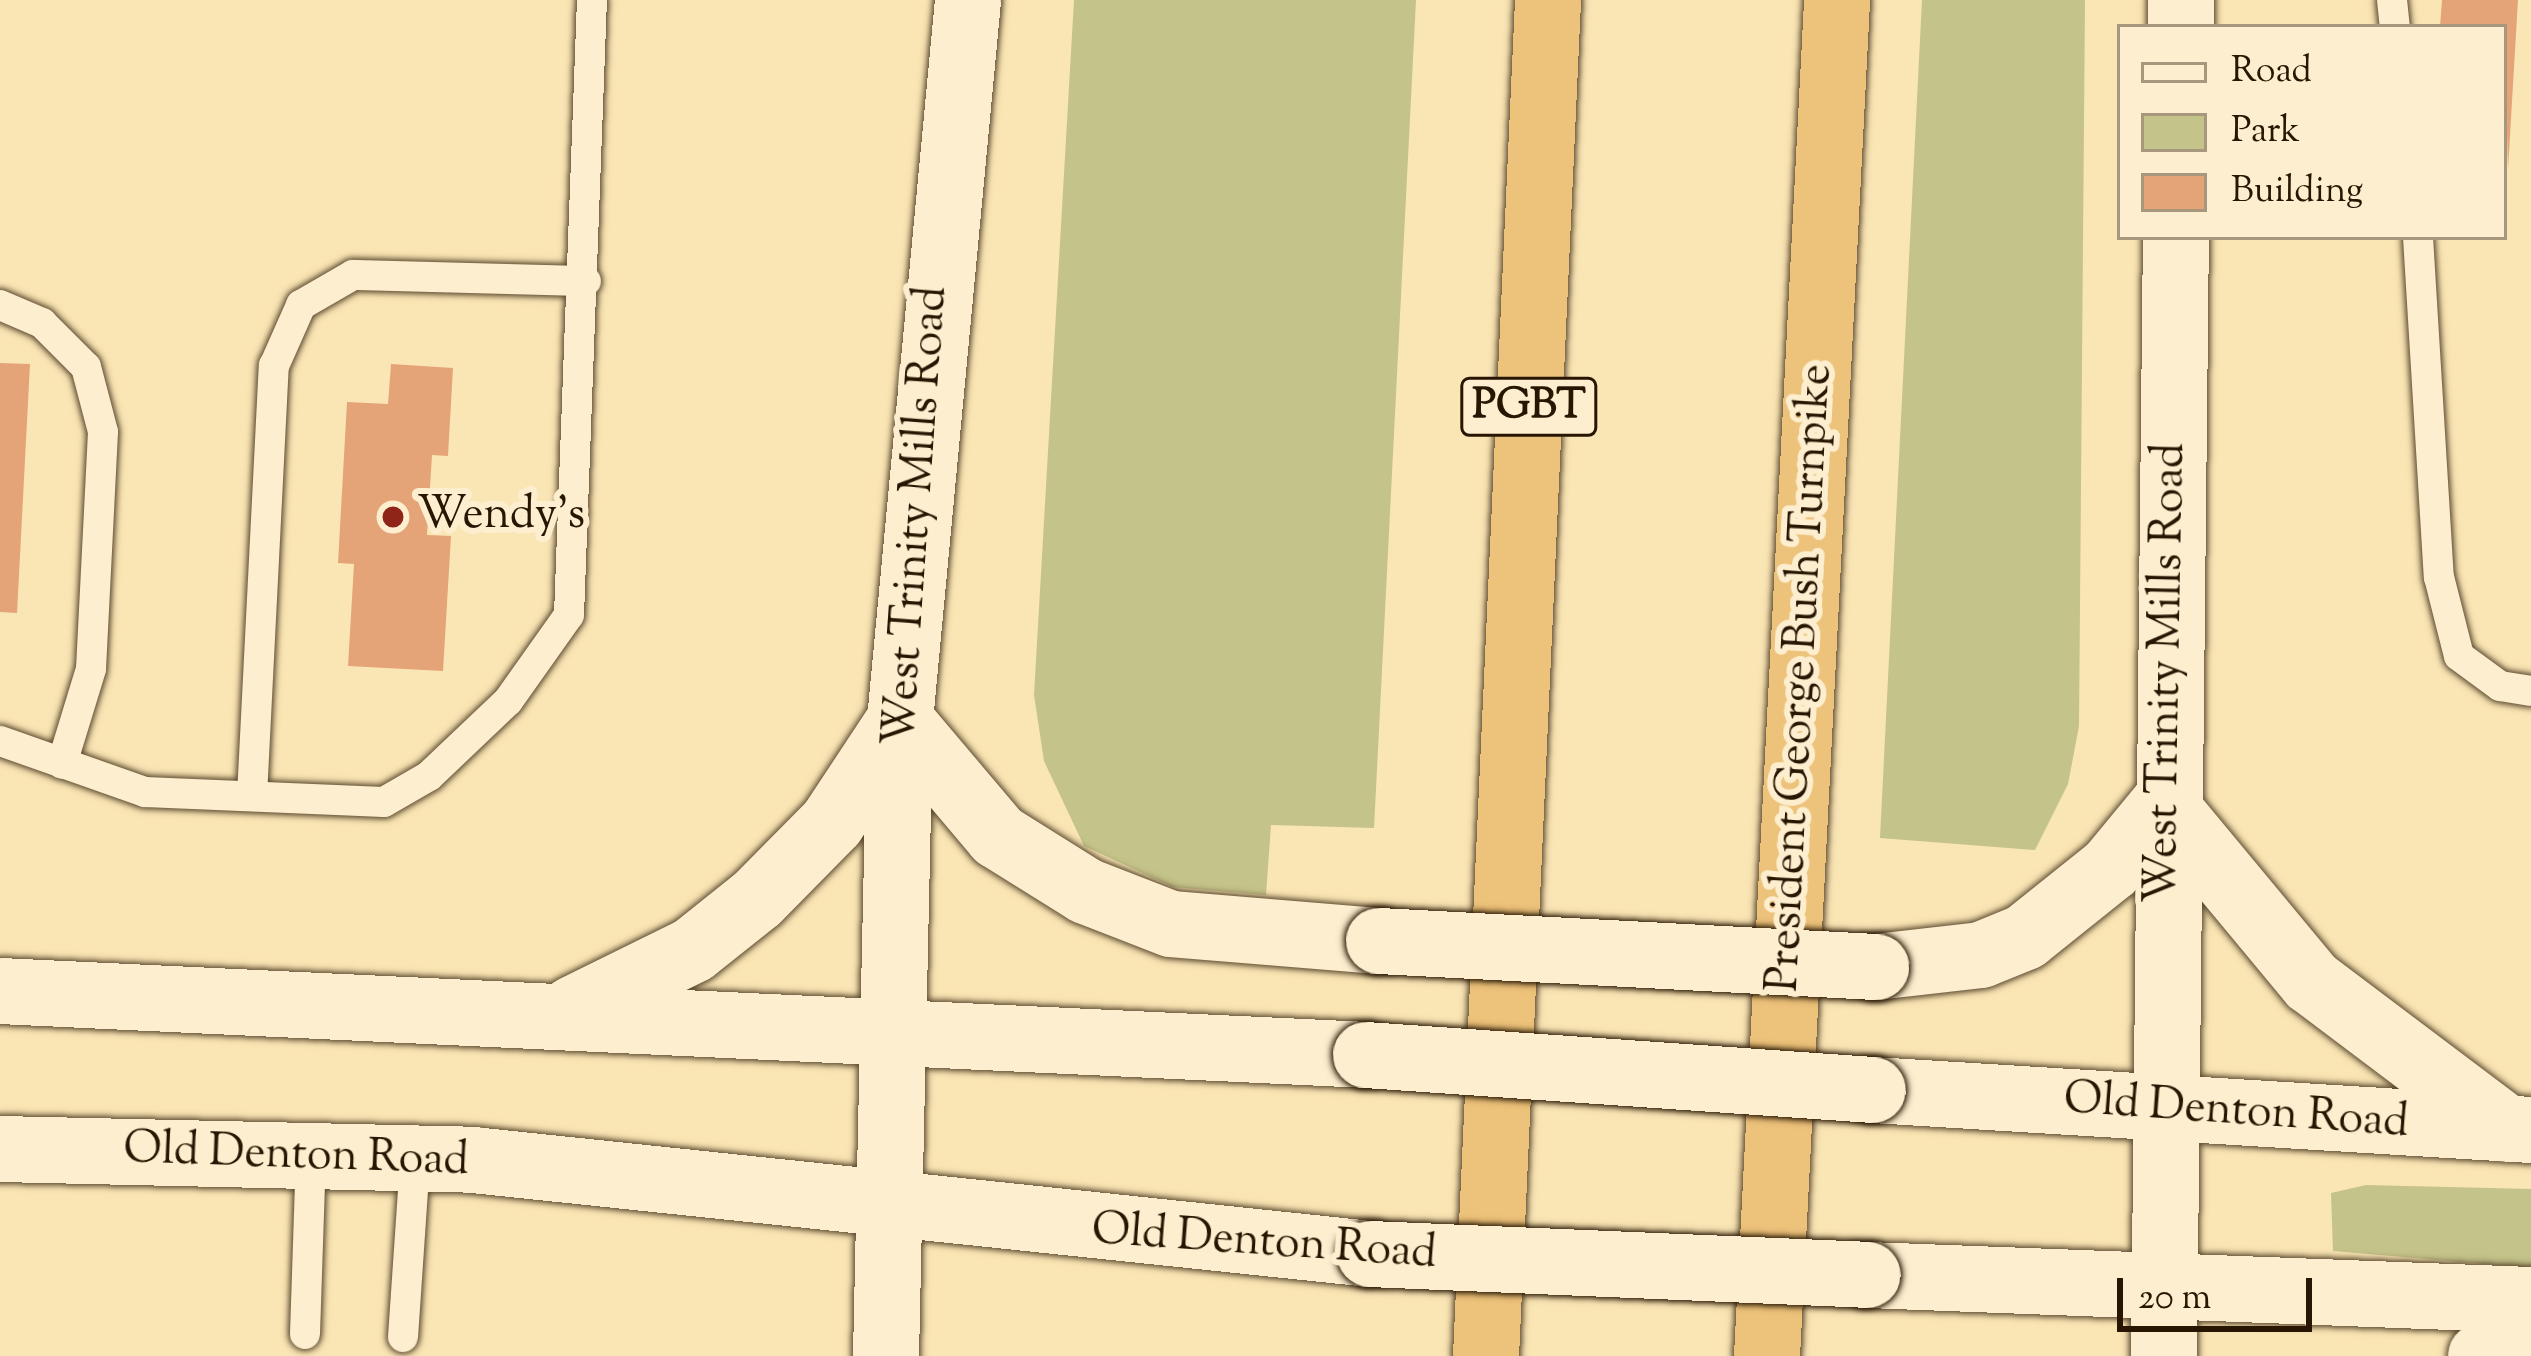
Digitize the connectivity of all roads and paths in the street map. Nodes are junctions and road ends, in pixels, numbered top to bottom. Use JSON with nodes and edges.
{"nodes":[{"id":1,"x":592,"y":0,"type":"edge"},
{"id":2,"x":968,"y":0,"type":"edge"},
{"id":3,"x":1548,"y":0,"type":"edge"},
{"id":4,"x":1837,"y":0,"type":"edge"},
{"id":5,"x":2176,"y":240,"type":"edge"},
{"id":6,"x":2418,"y":240,"type":"edge"},
{"id":7,"x":586,"y":281,"type":"junction"},
{"id":8,"x":0,"y":305,"type":"edge"},
{"id":9,"x":2531,"y":691,"type":"edge"},
{"id":10,"x":900,"y":720,"type":"junction"},
{"id":11,"x":0,"y":741,"type":"edge"},
{"id":12,"x":62,"y":764,"type":"junction"},
{"id":13,"x":252,"y":796,"type":"junction"},
{"id":14,"x":2164,"y":804,"type":"junction"},
{"id":15,"x":0,"y":991,"type":"edge"},
{"id":16,"x":568,"y":1011,"type":"junction"},
{"id":17,"x":892,"y":1034,"type":"junction"},
{"id":18,"x":2163,"y":1108,"type":"junction"},
{"id":19,"x":2519,"y":1130,"type":"edge"},
{"id":20,"x":0,"y":1149,"type":"edge"},
{"id":21,"x":311,"y":1156,"type":"junction"},
{"id":22,"x":415,"y":1159,"type":"junction"},
{"id":23,"x":882,"y":1204,"type":"junction"},
{"id":24,"x":2167,"y":1287,"type":"junction"},
{"id":25,"x":2531,"y":1300,"type":"edge"},
{"id":26,"x":2531,"y":1328,"type":"edge"},
{"id":27,"x":305,"y":1334,"type":"dead end"},
{"id":28,"x":403,"y":1337,"type":"dead end"},
{"id":29,"x":886,"y":1356,"type":"edge"},
{"id":30,"x":1486,"y":1356,"type":"edge"},
{"id":31,"x":1767,"y":1356,"type":"edge"},
{"id":32,"x":2164,"y":1356,"type":"edge"},
{"id":33,"x":2481,"y":1356,"type":"edge"}],
"edges":[{"from":1,"to":7,"type":"lane"},
{"from":2,"to":10,"type":"main road","name":"West Trinity Mills Road"},
{"from":3,"to":30,"type":"highway","number":"PGBT"},
{"from":4,"to":31,"type":"highway","name":"President George Bush Turnpike"},
{"from":5,"to":14,"type":"main road","name":"West Trinity Mills Road"},
{"from":6,"to":9,"type":"lane"},
{"from":7,"to":13,"type":"lane"},
{"from":7,"to":13,"type":"lane"},
{"from":8,"to":12,"type":"lane"},
{"from":10,"to":14,"type":"main road","bridge":true},
{"from":10,"to":16,"type":"main road"},
{"from":10,"to":17,"type":"main road","name":"West Trinity Mills Road"},
{"from":11,"to":12,"type":"lane"},
{"from":12,"to":13,"type":"lane"},
{"from":14,"to":18,"type":"main road","name":"West Trinity Mills Road"},
{"from":14,"to":19,"type":"main road"},
{"from":15,"to":16,"type":"main road","name":"Old Denton Road"},
{"from":16,"to":17,"type":"main road","name":"Old Denton Road"},
{"from":17,"to":18,"type":"main road","name":"Old Denton Road","bridge":true},
{"from":17,"to":23,"type":"main road","name":"West Trinity Mills Road"},
{"from":18,"to":19,"type":"main road","name":"Old Denton Road"},
{"from":18,"to":24,"type":"main road","name":"West Trinity Mills Road"},
{"from":20,"to":21,"type":"main road","name":"Old Denton Road"},
{"from":21,"to":22,"type":"main road","name":"Old Denton Road"},
{"from":21,"to":27,"type":"lane"},
{"from":22,"to":23,"type":"main road","name":"Old Denton Road"},
{"from":22,"to":28,"type":"lane"},
{"from":23,"to":24,"type":"main road","name":"Old Denton Road","bridge":true},
{"from":23,"to":29,"type":"main road","name":"West Trinity Mills Road"},
{"from":24,"to":25,"type":"main road","name":"Old Denton Road"},
{"from":24,"to":32,"type":"main road","name":"West Trinity Mills Road"},
{"from":26,"to":33,"type":"main road"}]}
